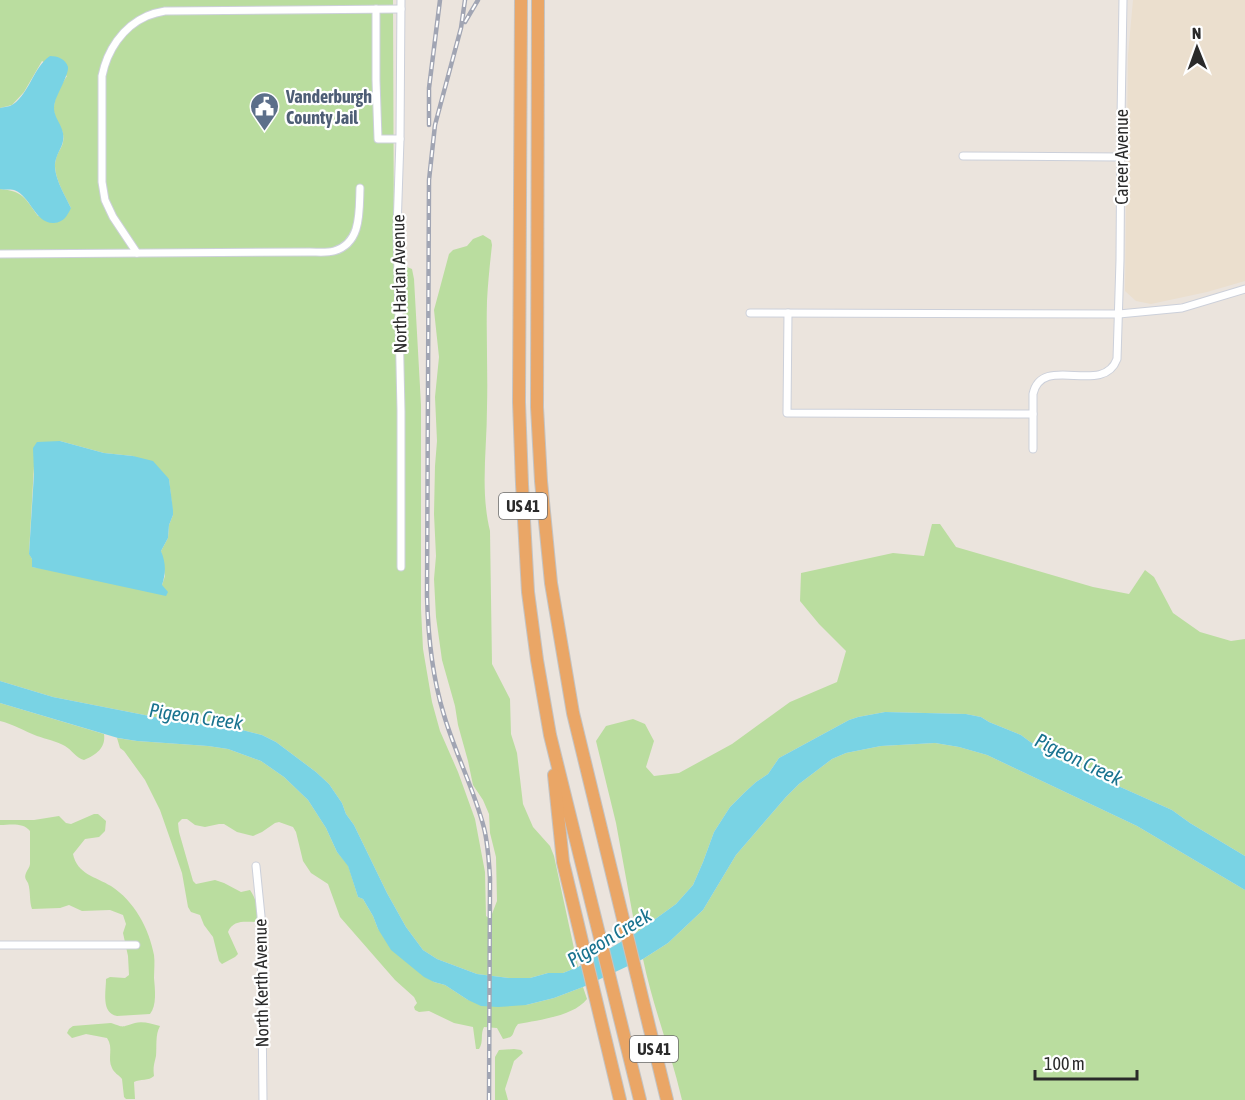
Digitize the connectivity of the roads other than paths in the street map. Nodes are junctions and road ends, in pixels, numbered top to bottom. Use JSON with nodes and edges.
{"nodes":[{"id":1,"x":401,"y":0,"type":"edge"},
{"id":2,"x":521,"y":0,"type":"edge"},
{"id":3,"x":538,"y":0,"type":"edge"},
{"id":4,"x":1123,"y":0,"type":"edge"},
{"id":5,"x":376,"y":9,"type":"junction"},
{"id":6,"x":401,"y":9,"type":"junction"},
{"id":7,"x":400,"y":139,"type":"junction"},
{"id":8,"x":963,"y":156,"type":"dead end"},
{"id":9,"x":1120,"y":157,"type":"junction"},
{"id":10,"x":360,"y":188,"type":"dead end"},
{"id":11,"x":137,"y":253,"type":"junction"},
{"id":12,"x":0,"y":254,"type":"edge"},
{"id":13,"x":1245,"y":289,"type":"edge"},
{"id":14,"x":750,"y":313,"type":"dead end"},
{"id":15,"x":788,"y":313,"type":"junction"},
{"id":16,"x":1119,"y":314,"type":"junction"},
{"id":17,"x":1033,"y":414,"type":"junction"},
{"id":18,"x":1033,"y":449,"type":"dead end"},
{"id":19,"x":401,"y":567,"type":"dead end"},
{"id":20,"x":550,"y":735,"type":"junction"},
{"id":21,"x":256,"y":866,"type":"dead end"},
{"id":22,"x":0,"y":945,"type":"edge"},
{"id":23,"x":136,"y":945,"type":"dead end"},
{"id":24,"x":262,"y":1100,"type":"edge"},
{"id":25,"x":620,"y":1100,"type":"edge"},
{"id":26,"x":640,"y":1100,"type":"edge"},
{"id":27,"x":667,"y":1100,"type":"edge"}],
"edges":[{"from":1,"to":6,"type":"street","name":"North Harlan Avenue"},
{"from":2,"to":20,"type":"highway","number":"US 41"},
{"from":3,"to":27,"type":"highway","number":"US 41"},
{"from":4,"to":9,"type":"street","name":"Career Avenue"},
{"from":5,"to":6,"type":"street"},
{"from":5,"to":7,"type":"street"},
{"from":5,"to":11,"type":"street"},
{"from":6,"to":7,"type":"street","name":"North Harlan Avenue"},
{"from":7,"to":19,"type":"street","name":"North Harlan Avenue"},
{"from":8,"to":9,"type":"street"},
{"from":9,"to":16,"type":"street","name":"Career Avenue"},
{"from":10,"to":11,"type":"street"},
{"from":11,"to":12,"type":"street"},
{"from":13,"to":16,"type":"street"},
{"from":14,"to":15,"type":"street"},
{"from":15,"to":16,"type":"street"},
{"from":15,"to":17,"type":"street"},
{"from":16,"to":17,"type":"street","name":"Career Avenue"},
{"from":17,"to":18,"type":"street"},
{"from":20,"to":25,"type":"highway"},
{"from":20,"to":26,"type":"highway","number":"US 41"},
{"from":21,"to":24,"type":"street","name":"North Kerth Avenue"},
{"from":22,"to":23,"type":"street"}]}
